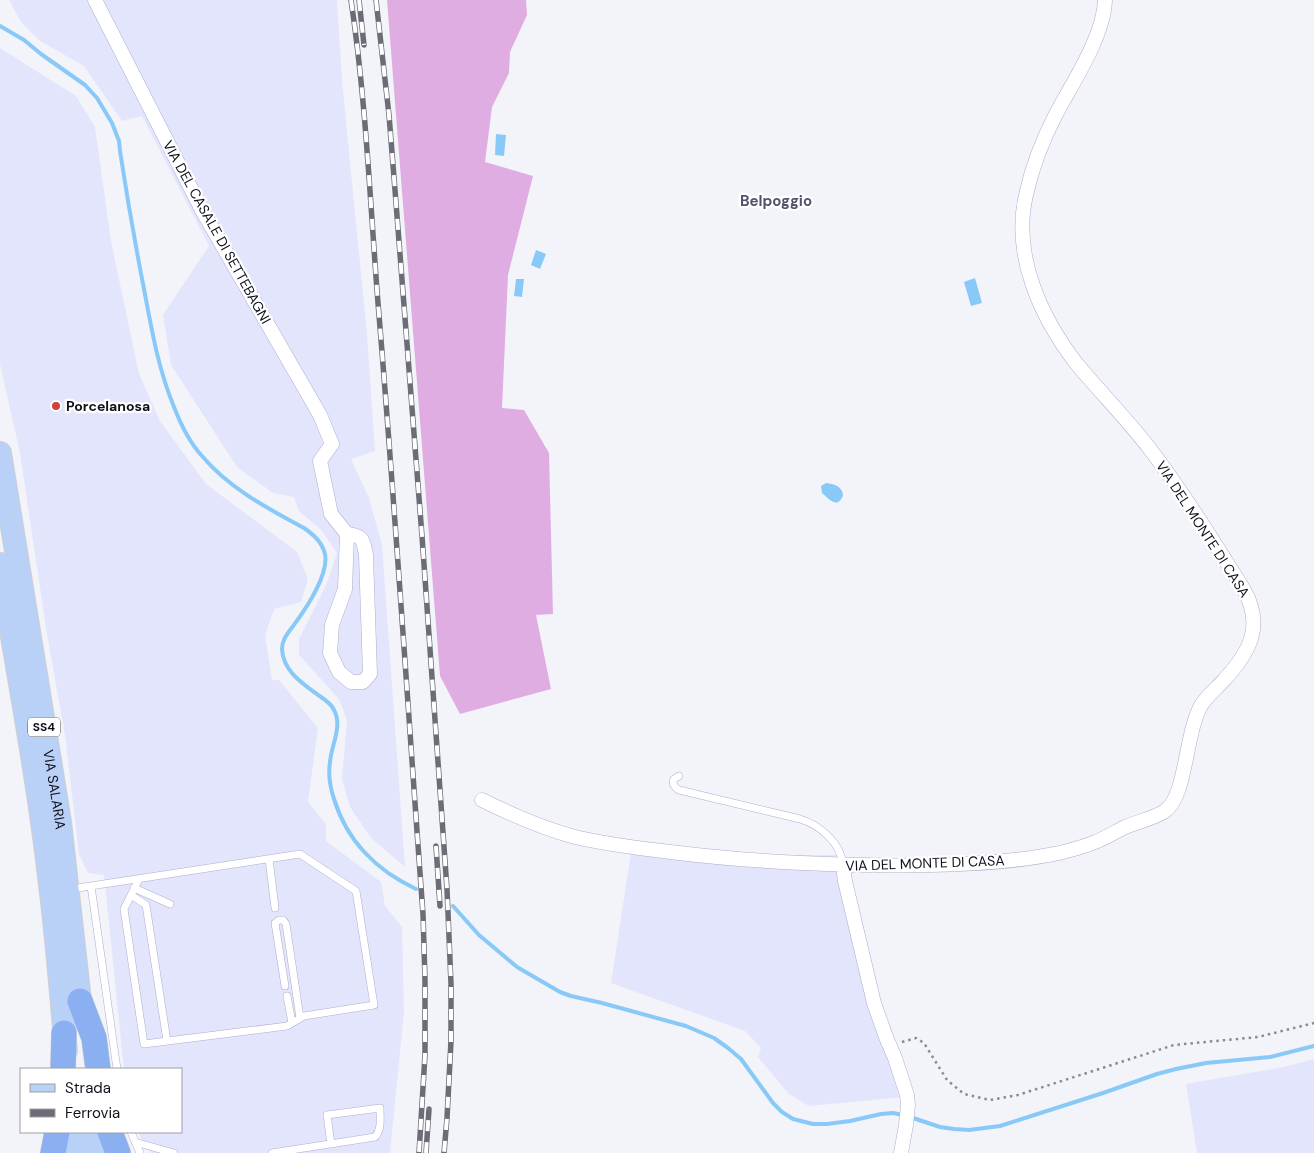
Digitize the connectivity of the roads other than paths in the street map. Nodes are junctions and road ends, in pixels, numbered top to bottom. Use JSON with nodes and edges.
{"nodes":[{"id":1,"x":96,"y":0,"type":"edge"},
{"id":2,"x":1105,"y":0,"type":"edge"},
{"id":3,"x":0,"y":453,"type":"edge"},
{"id":4,"x":347,"y":534,"type":"junction"},
{"id":5,"x":0,"y":564,"type":"edge"},
{"id":6,"x":679,"y":776,"type":"dead end"},
{"id":7,"x":482,"y":800,"type":"dead end"},
{"id":8,"x":268,"y":859,"type":"junction"},
{"id":9,"x":843,"y":865,"type":"junction"},
{"id":10,"x":139,"y":879,"type":"junction"},
{"id":11,"x":91,"y":886,"type":"junction"},
{"id":12,"x":134,"y":888,"type":"junction"},
{"id":13,"x":68,"y":889,"type":"junction"},
{"id":14,"x":131,"y":895,"type":"junction"},
{"id":15,"x":170,"y":904,"type":"dead end"},
{"id":16,"x":275,"y":908,"type":"dead end"},
{"id":17,"x":285,"y":986,"type":"dead end"},
{"id":18,"x":286,"y":996,"type":"dead end"},
{"id":19,"x":80,"y":1001,"type":"junction"},
{"id":20,"x":300,"y":1018,"type":"junction"},
{"id":21,"x":292,"y":1023,"type":"junction"},
{"id":22,"x":64,"y":1032,"type":"junction"},
{"id":23,"x":166,"y":1041,"type":"junction"},
{"id":24,"x":62,"y":1068,"type":"edge"},
{"id":25,"x":67,"y":1068,"type":"edge"},
{"id":26,"x":86,"y":1068,"type":"edge"},
{"id":27,"x":98,"y":1068,"type":"edge"},
{"id":28,"x":117,"y":1068,"type":"edge"},
{"id":29,"x":57,"y":1133,"type":"edge"},
{"id":30,"x":72,"y":1133,"type":"edge"},
{"id":31,"x":91,"y":1133,"type":"edge"},
{"id":32,"x":111,"y":1133,"type":"edge"},
{"id":33,"x":131,"y":1133,"type":"edge"},
{"id":34,"x":331,"y":1144,"type":"junction"},
{"id":35,"x":127,"y":1148,"type":"edge"},
{"id":36,"x":53,"y":1153,"type":"edge"},
{"id":37,"x":74,"y":1153,"type":"edge"},
{"id":38,"x":93,"y":1153,"type":"edge"},
{"id":39,"x":140,"y":1153,"type":"edge"},
{"id":40,"x":174,"y":1153,"type":"edge"},
{"id":41,"x":272,"y":1153,"type":"edge"},
{"id":42,"x":901,"y":1153,"type":"edge"}],
"edges":[{"from":1,"to":4,"type":"street","name":"VIA DEL CASALE DI SETTEBAGNI"},
{"from":2,"to":9,"type":"street","name":"VIA DEL MONTE DI CASA"},
{"from":3,"to":13,"type":"main road","name":"VIA SALARIA","number":"SS4"},
{"from":4,"to":4,"type":"street"},
{"from":5,"to":22,"type":"main road","name":"VIA SALARIA","number":"SS4"},
{"from":6,"to":9,"type":"lane"},
{"from":7,"to":9,"type":"street","name":"VIA DEL MONTE DI CASA"},
{"from":8,"to":10,"type":"lane"},
{"from":8,"to":16,"type":"lane"},
{"from":8,"to":20,"type":"lane"},
{"from":9,"to":42,"type":"street"},
{"from":10,"to":11,"type":"lane"},
{"from":10,"to":12,"type":"lane"},
{"from":11,"to":13,"type":"lane"},
{"from":11,"to":28,"type":"lane"},
{"from":12,"to":14,"type":"lane"},
{"from":12,"to":15,"type":"lane"},
{"from":13,"to":19,"type":"main road","name":"VIA SALARIA","number":"SS4"},
{"from":14,"to":23,"type":"lane"},
{"from":14,"to":23,"type":"lane"},
{"from":17,"to":20,"type":"lane"},
{"from":18,"to":21,"type":"lane"},
{"from":19,"to":26,"type":"main road","name":"VIA SALARIA","number":"SS4"},
{"from":19,"to":27,"type":"highway"},
{"from":20,"to":21,"type":"lane"},
{"from":21,"to":23,"type":"lane"},
{"from":22,"to":24,"type":"highway"},
{"from":22,"to":25,"type":"main road","name":"VIA SALARIA","number":"SS4"},
{"from":29,"to":36,"type":"highway"},
{"from":30,"to":37,"type":"main road"},
{"from":31,"to":38,"type":"main road"},
{"from":32,"to":35,"type":"highway"},
{"from":33,"to":35,"type":"lane"},
{"from":34,"to":34,"type":"lane"},
{"from":34,"to":41,"type":"lane"},
{"from":35,"to":39,"type":"lane"},
{"from":35,"to":40,"type":"lane"}]}
